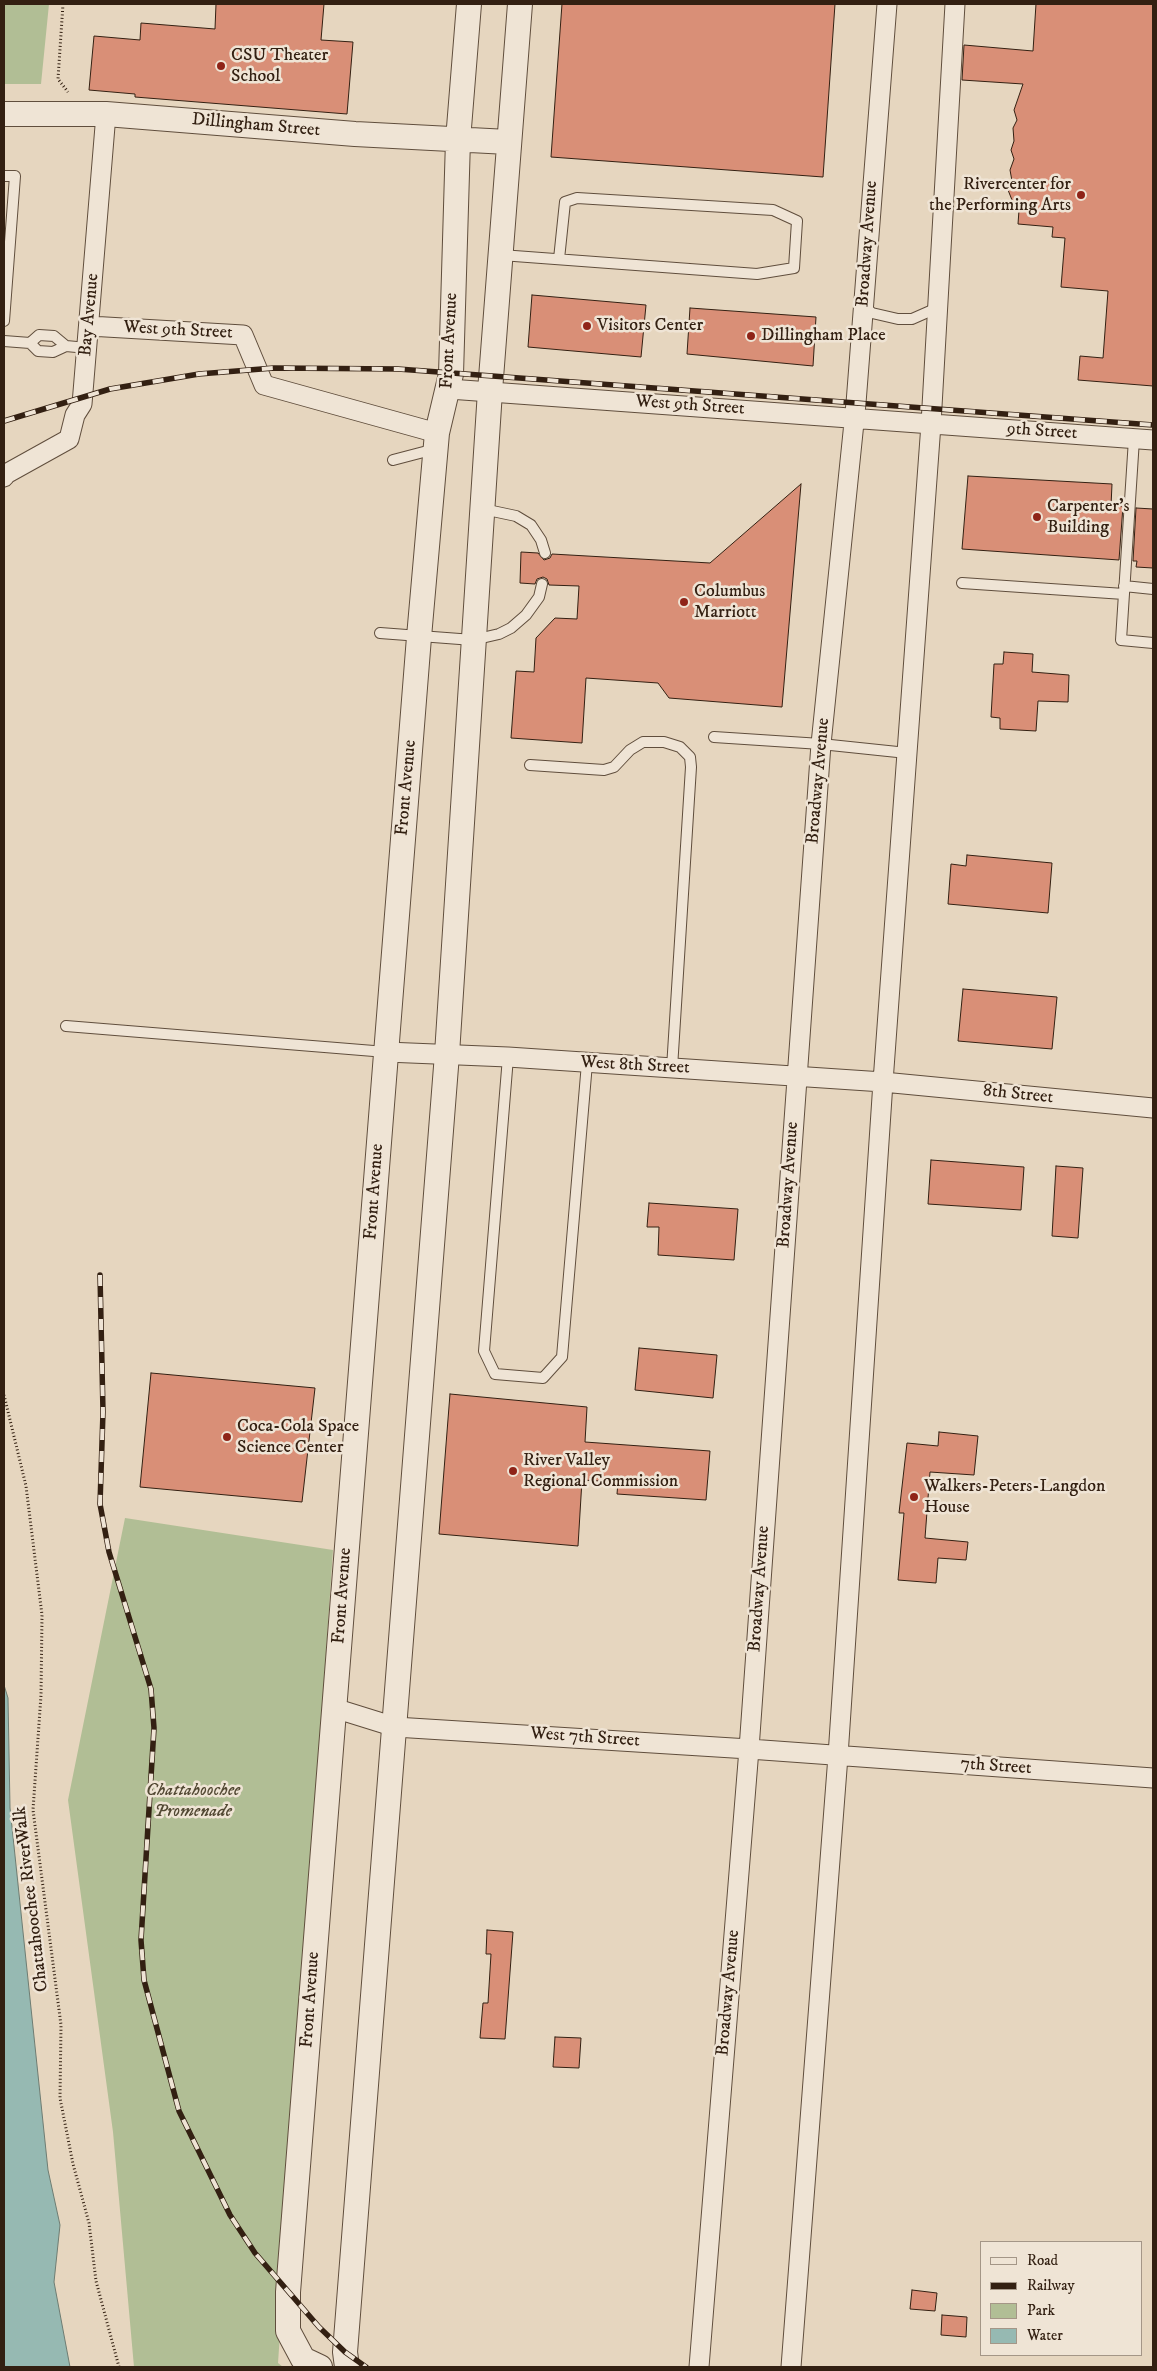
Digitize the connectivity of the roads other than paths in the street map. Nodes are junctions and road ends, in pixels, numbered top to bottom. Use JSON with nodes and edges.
{"nodes":[{"id":1,"x":469,"y":4,"type":"edge"},
{"id":2,"x":520,"y":4,"type":"edge"},
{"id":3,"x":887,"y":4,"type":"edge"},
{"id":4,"x":955,"y":4,"type":"edge"},
{"id":5,"x":4,"y":114,"type":"edge"},
{"id":6,"x":106,"y":114,"type":"junction"},
{"id":7,"x":458,"y":140,"type":"junction"},
{"id":8,"x":508,"y":142,"type":"junction"},
{"id":9,"x":4,"y":176,"type":"edge"},
{"id":10,"x":500,"y":255,"type":"junction"},
{"id":11,"x":559,"y":259,"type":"junction"},
{"id":12,"x":863,"y":306,"type":"junction"},
{"id":13,"x":937,"y":308,"type":"junction"},
{"id":14,"x":4,"y":321,"type":"edge"},
{"id":15,"x":89,"y":326,"type":"junction"},
{"id":16,"x":4,"y":341,"type":"edge"},
{"id":17,"x":30,"y":343,"type":"junction"},
{"id":18,"x":66,"y":346,"type":"junction"},
{"id":19,"x":87,"y":348,"type":"junction"},
{"id":20,"x":449,"y":389,"type":"junction"},
{"id":21,"x":490,"y":390,"type":"junction"},
{"id":22,"x":854,"y":418,"type":"junction"},
{"id":23,"x":931,"y":424,"type":"junction"},
{"id":24,"x":1134,"y":439,"type":"junction"},
{"id":25,"x":1153,"y":440,"type":"edge"},
{"id":26,"x":437,"y":441,"type":"junction"},
{"id":27,"x":393,"y":460,"type":"dead end"},
{"id":28,"x":4,"y":477,"type":"edge"},
{"id":29,"x":483,"y":508,"type":"junction"},
{"id":30,"x":545,"y":553,"type":"dead end"},
{"id":31,"x":962,"y":583,"type":"dead end"},
{"id":32,"x":542,"y":584,"type":"dead end"},
{"id":33,"x":1153,"y":588,"type":"edge"},
{"id":34,"x":1124,"y":590,"type":"junction"},
{"id":35,"x":380,"y":633,"type":"dead end"},
{"id":36,"x":419,"y":637,"type":"junction"},
{"id":37,"x":473,"y":640,"type":"junction"},
{"id":38,"x":1153,"y":643,"type":"edge"},
{"id":39,"x":714,"y":738,"type":"dead end"},
{"id":40,"x":821,"y":744,"type":"junction"},
{"id":41,"x":907,"y":753,"type":"junction"},
{"id":42,"x":530,"y":765,"type":"dead end"},
{"id":43,"x":66,"y":1026,"type":"dead end"},
{"id":44,"x":386,"y":1052,"type":"junction"},
{"id":45,"x":447,"y":1054,"type":"junction"},
{"id":46,"x":508,"y":1057,"type":"junction"},
{"id":47,"x":587,"y":1063,"type":"junction"},
{"id":48,"x":672,"y":1068,"type":"junction"},
{"id":49,"x":797,"y":1076,"type":"junction"},
{"id":50,"x":883,"y":1082,"type":"junction"},
{"id":51,"x":1153,"y":1108,"type":"edge"},
{"id":52,"x":334,"y":1708,"type":"junction"},
{"id":53,"x":395,"y":1727,"type":"junction"},
{"id":54,"x":748,"y":1748,"type":"junction"},
{"id":55,"x":838,"y":1756,"type":"junction"},
{"id":56,"x":1153,"y":1778,"type":"edge"},
{"id":57,"x":320,"y":2367,"type":"edge"},
{"id":58,"x":347,"y":2367,"type":"edge"},
{"id":59,"x":699,"y":2367,"type":"edge"},
{"id":60,"x":791,"y":2367,"type":"edge"}],
"edges":[{"from":1,"to":7,"type":"street","name":"Front Avenue"},
{"from":2,"to":8,"type":"street"},
{"from":3,"to":12,"type":"street","name":"Broadway Avenue"},
{"from":4,"to":13,"type":"street"},
{"from":5,"to":6,"type":"street","name":"Dillingham Street"},
{"from":6,"to":7,"type":"street","name":"Dillingham Street"},
{"from":6,"to":15,"type":"street","name":"Bay Avenue"},
{"from":7,"to":8,"type":"street","name":"Dillingham Street"},
{"from":7,"to":20,"type":"street","name":"Front Avenue"},
{"from":8,"to":10,"type":"street"},
{"from":9,"to":14,"type":"lane"},
{"from":10,"to":11,"type":"lane"},
{"from":10,"to":21,"type":"street"},
{"from":11,"to":11,"type":"lane"},
{"from":12,"to":13,"type":"lane"},
{"from":12,"to":22,"type":"street","name":"Broadway Avenue"},
{"from":13,"to":23,"type":"street"},
{"from":15,"to":19,"type":"street","name":"Bay Avenue"},
{"from":15,"to":26,"type":"street","name":"West 9th Street"},
{"from":16,"to":17,"type":"lane"},
{"from":17,"to":18,"type":"lane"},
{"from":17,"to":18,"type":"lane"},
{"from":18,"to":19,"type":"lane"},
{"from":19,"to":28,"type":"street","name":"Bay Avenue"},
{"from":20,"to":21,"type":"street","name":"West 9th Street"},
{"from":20,"to":26,"type":"street","name":"Front Avenue"},
{"from":21,"to":22,"type":"street","name":"West 9th Street"},
{"from":21,"to":29,"type":"street"},
{"from":22,"to":23,"type":"street","name":"West 9th Street"},
{"from":22,"to":40,"type":"street","name":"Broadway Avenue"},
{"from":23,"to":24,"type":"street","name":"9th Street"},
{"from":23,"to":41,"type":"street"},
{"from":24,"to":25,"type":"street","name":"9th Street"},
{"from":24,"to":34,"type":"lane"},
{"from":26,"to":27,"type":"lane"},
{"from":26,"to":36,"type":"street","name":"Front Avenue"},
{"from":29,"to":30,"type":"lane"},
{"from":29,"to":37,"type":"street"},
{"from":31,"to":34,"type":"lane"},
{"from":32,"to":37,"type":"lane"},
{"from":33,"to":34,"type":"lane"},
{"from":34,"to":38,"type":"lane"},
{"from":35,"to":36,"type":"lane"},
{"from":36,"to":37,"type":"lane"},
{"from":36,"to":44,"type":"street","name":"Front Avenue"},
{"from":37,"to":45,"type":"street"},
{"from":39,"to":40,"type":"lane"},
{"from":40,"to":41,"type":"lane"},
{"from":40,"to":49,"type":"street","name":"Broadway Avenue"},
{"from":41,"to":50,"type":"street"},
{"from":42,"to":48,"type":"lane"},
{"from":43,"to":44,"type":"lane"},
{"from":44,"to":45,"type":"street","name":"West 8th Street"},
{"from":44,"to":52,"type":"street","name":"Front Avenue"},
{"from":45,"to":46,"type":"street","name":"West 8th Street"},
{"from":45,"to":53,"type":"street"},
{"from":46,"to":47,"type":"street","name":"West 8th Street"},
{"from":46,"to":47,"type":"lane"},
{"from":47,"to":48,"type":"street","name":"West 8th Street"},
{"from":48,"to":49,"type":"street","name":"West 8th Street"},
{"from":49,"to":50,"type":"street","name":"West 8th Street"},
{"from":49,"to":54,"type":"street","name":"Broadway Avenue"},
{"from":50,"to":51,"type":"street","name":"8th Street"},
{"from":50,"to":55,"type":"street"},
{"from":52,"to":53,"type":"street","name":"West 7th Street"},
{"from":52,"to":57,"type":"street","name":"Front Avenue"},
{"from":53,"to":54,"type":"street","name":"West 7th Street"},
{"from":53,"to":58,"type":"street"},
{"from":54,"to":55,"type":"street","name":"West 7th Street"},
{"from":54,"to":59,"type":"street","name":"Broadway Avenue"},
{"from":55,"to":56,"type":"street","name":"7th Street"},
{"from":55,"to":60,"type":"street"}]}
